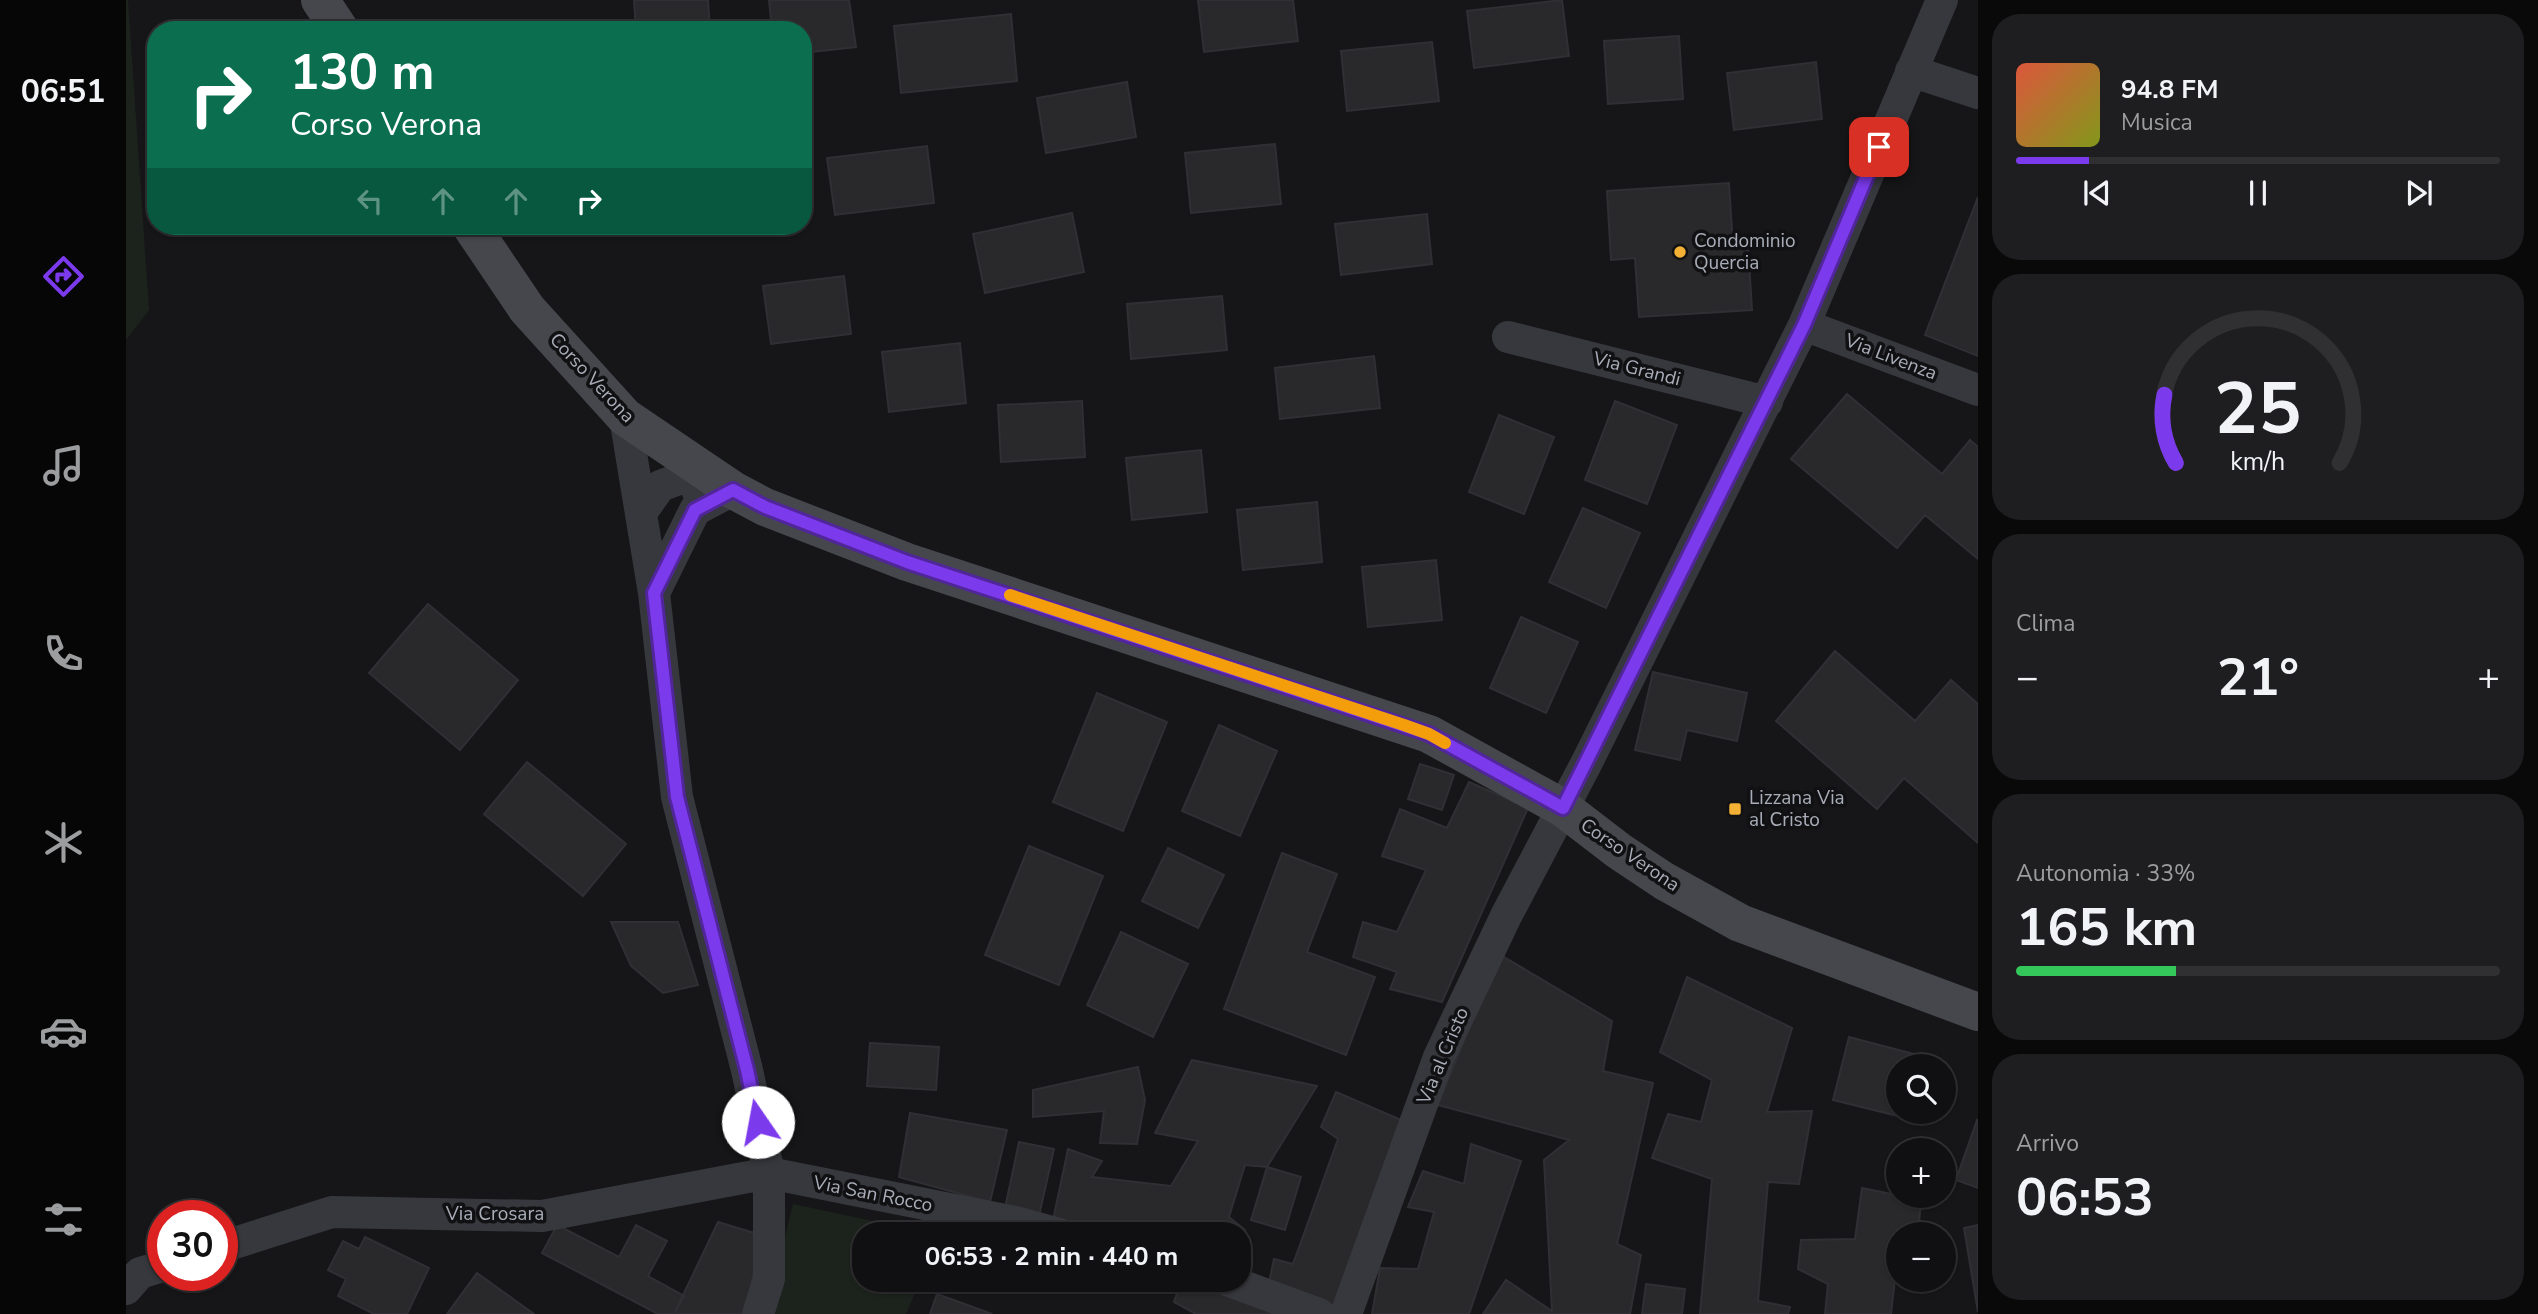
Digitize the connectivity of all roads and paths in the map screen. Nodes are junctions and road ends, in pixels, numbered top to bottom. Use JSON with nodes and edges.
{"nodes":[{"id":1,"x":320,"y":0,"type":"edge"},
{"id":2,"x":1940,"y":1,"type":"edge"},
{"id":3,"x":334,"y":21,"type":"edge"},
{"id":4,"x":1911,"y":71,"type":"junction"},
{"id":5,"x":1978,"y":93,"type":"edge"},
{"id":6,"x":477,"y":235,"type":"edge"},
{"id":7,"x":1804,"y":325,"type":"junction"},
{"id":8,"x":1508,"y":337,"type":"dead end"},
{"id":9,"x":1978,"y":390,"type":"edge"},
{"id":10,"x":1767,"y":402,"type":"junction"},
{"id":11,"x":625,"y":417,"type":"junction"},
{"id":12,"x":701,"y":471,"type":"junction"},
{"id":13,"x":733,"y":490,"type":"junction"},
{"id":14,"x":695,"y":510,"type":"junction"},
{"id":15,"x":641,"y":513,"type":"junction"},
{"id":16,"x":654,"y":593,"type":"junction"},
{"id":17,"x":1563,"y":808,"type":"junction"},
{"id":18,"x":1978,"y":1012,"type":"edge"},
{"id":19,"x":769,"y":1173,"type":"junction"},
{"id":20,"x":1015,"y":1222,"type":"edge"},
{"id":21,"x":238,"y":1242,"type":"edge"},
{"id":22,"x":147,"y":1271,"type":"edge"},
{"id":23,"x":126,"y":1289,"type":"edge"},
{"id":24,"x":1251,"y":1289,"type":"edge"},
{"id":25,"x":758,"y":1314,"type":"edge"},
{"id":26,"x":1319,"y":1314,"type":"edge"},
{"id":27,"x":1346,"y":1314,"type":"edge"}],
"edges":[{"from":1,"to":3,"type":"main road"},
{"from":2,"to":4,"type":"street","name":"Via al Cristo"},
{"from":4,"to":5,"type":"street"},
{"from":4,"to":7,"type":"street","name":"Via al Cristo"},
{"from":6,"to":11,"type":"main road","name":"Corso Verona"},
{"from":7,"to":9,"type":"street","name":"Via Livenza"},
{"from":7,"to":10,"type":"street","name":"Via al Cristo"},
{"from":8,"to":10,"type":"street","name":"Via Grandi"},
{"from":10,"to":17,"type":"street","name":"Via al Cristo"},
{"from":11,"to":12,"type":"main road","name":"Corso Verona"},
{"from":11,"to":15,"type":"street"},
{"from":12,"to":13,"type":"main road","name":"Corso Verona"},
{"from":12,"to":14,"type":"street"},
{"from":12,"to":15,"type":"street"},
{"from":13,"to":14,"type":"street"},
{"from":13,"to":17,"type":"main road","name":"Corso Verona"},
{"from":14,"to":16,"type":"street"},
{"from":15,"to":16,"type":"street"},
{"from":16,"to":19,"type":"street"},
{"from":17,"to":18,"type":"main road","name":"Corso Verona"},
{"from":17,"to":27,"type":"street","name":"Via al Cristo"},
{"from":19,"to":20,"type":"street","name":"Via San Rocco"},
{"from":19,"to":21,"type":"street","name":"Via Crosara"},
{"from":19,"to":25,"type":"street"},
{"from":22,"to":23,"type":"street"},
{"from":24,"to":26,"type":"street"}]}
